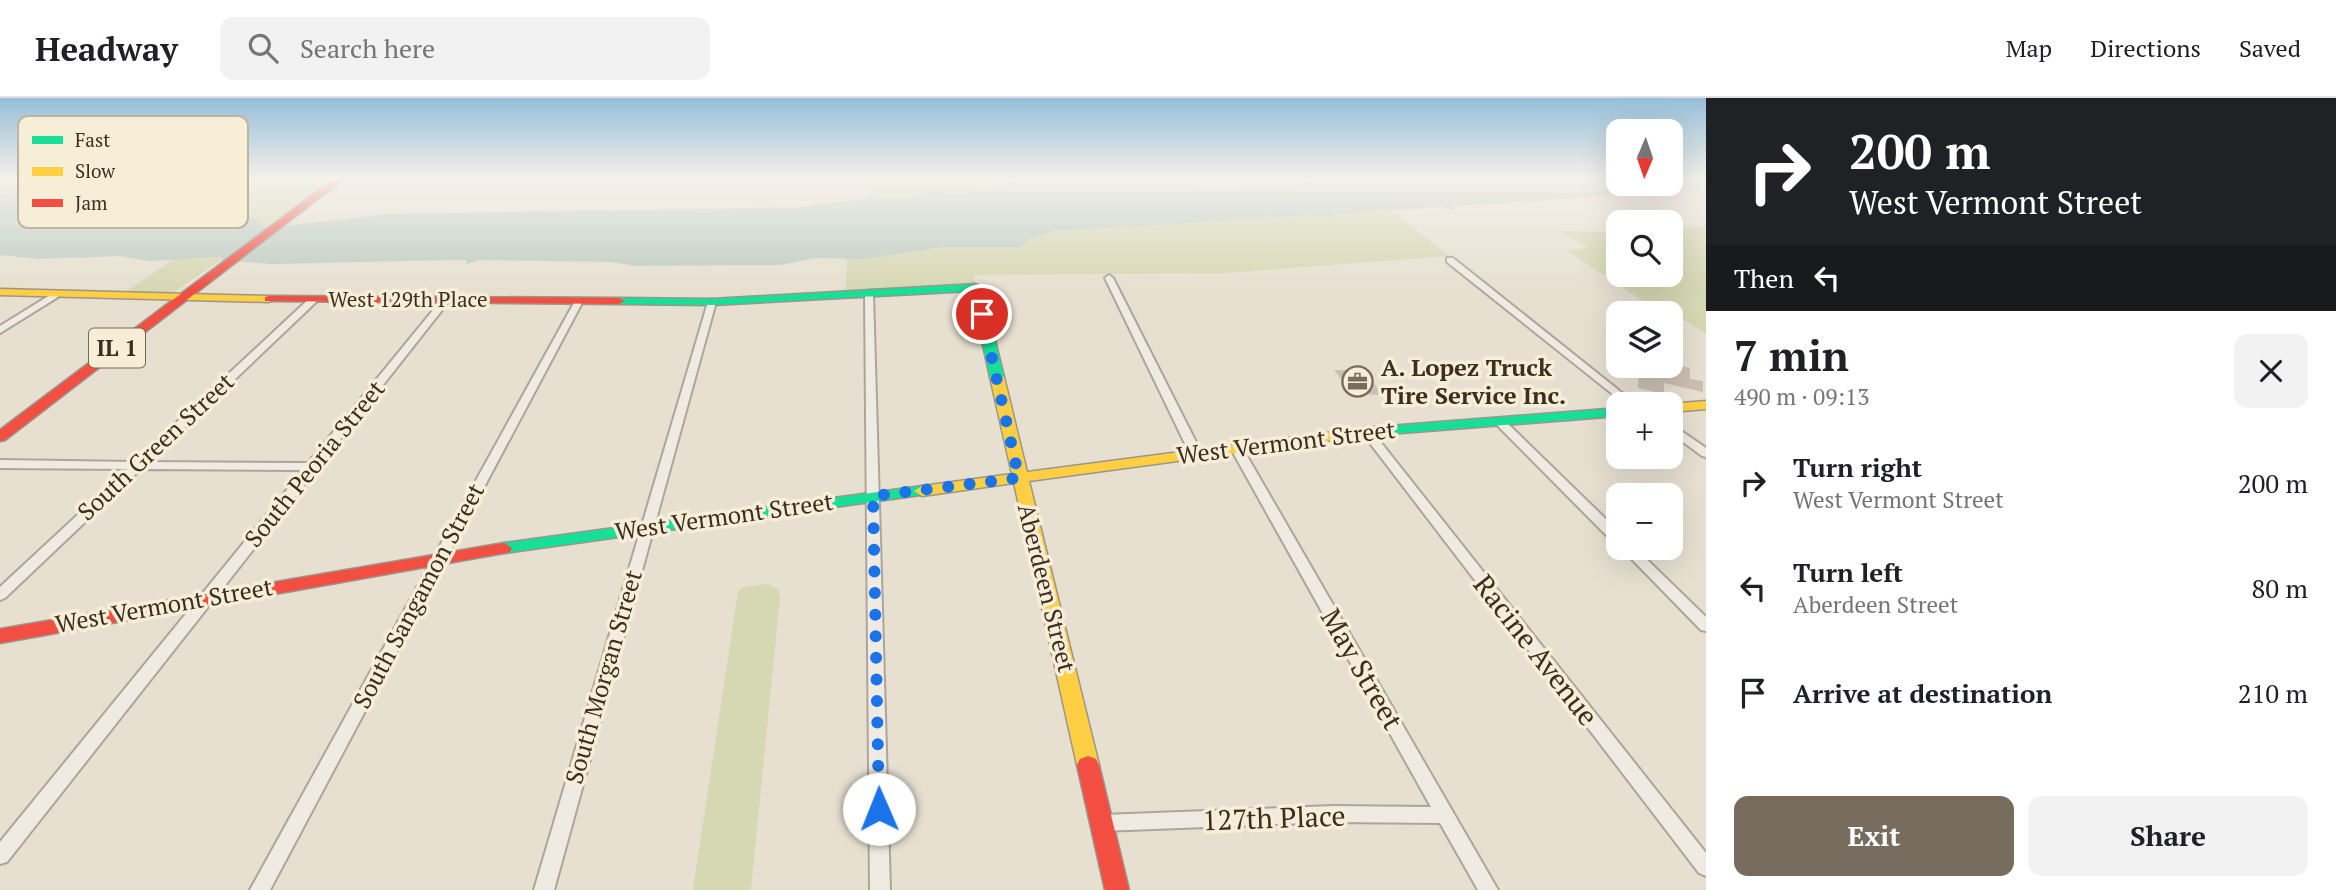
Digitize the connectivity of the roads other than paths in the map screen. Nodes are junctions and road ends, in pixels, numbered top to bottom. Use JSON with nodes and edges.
{"nodes":[{"id":1,"x":293,"y":215,"type":"edge"},
{"id":2,"x":1450,"y":260,"type":"dead end"},
{"id":3,"x":1109,"y":278,"type":"dead end"},
{"id":4,"x":975,"y":287,"type":"joint"},
{"id":5,"x":0,"y":292,"type":"edge"},
{"id":6,"x":869,"y":293,"type":"junction"},
{"id":7,"x":55,"y":295,"type":"junction"},
{"id":8,"x":181,"y":299,"type":"junction"},
{"id":9,"x":313,"y":300,"type":"junction"},
{"id":10,"x":446,"y":300,"type":"junction"},
{"id":11,"x":579,"y":302,"type":"junction"},
{"id":12,"x":712,"y":302,"type":"junction"},
{"id":13,"x":0,"y":330,"type":"edge"},
{"id":14,"x":1616,"y":392,"type":"edge"},
{"id":15,"x":1706,"y":405,"type":"edge"},
{"id":16,"x":1683,"y":407,"type":"edge"},
{"id":17,"x":1606,"y":413,"type":"edge"},
{"id":18,"x":1499,"y":421,"type":"junction"},
{"id":19,"x":1367,"y":432,"type":"junction"},
{"id":20,"x":1683,"y":436,"type":"edge"},
{"id":21,"x":0,"y":437,"type":"edge"},
{"id":22,"x":1237,"y":449,"type":"junction"},
{"id":23,"x":1196,"y":454,"type":"junction"},
{"id":24,"x":1706,"y":454,"type":"edge"},
{"id":25,"x":0,"y":464,"type":"edge"},
{"id":26,"x":138,"y":465,"type":"junction"},
{"id":27,"x":312,"y":467,"type":"junction"},
{"id":28,"x":1019,"y":478,"type":"junction"},
{"id":29,"x":873,"y":496,"type":"junction"},
{"id":30,"x":646,"y":527,"type":"junction"},
{"id":31,"x":1606,"y":527,"type":"edge"},
{"id":32,"x":440,"y":557,"type":"junction"},
{"id":33,"x":1640,"y":560,"type":"edge"},
{"id":34,"x":0,"y":595,"type":"edge"},
{"id":35,"x":207,"y":598,"type":"junction"},
{"id":36,"x":1699,"y":613,"type":"edge"},
{"id":37,"x":1706,"y":626,"type":"edge"},
{"id":38,"x":0,"y":636,"type":"edge"},
{"id":39,"x":1445,"y":815,"type":"junction"},
{"id":40,"x":1102,"y":823,"type":"junction"},
{"id":41,"x":0,"y":856,"type":"edge"},
{"id":42,"x":1706,"y":867,"type":"edge"},
{"id":43,"x":260,"y":890,"type":"edge"},
{"id":44,"x":544,"y":890,"type":"edge"},
{"id":45,"x":880,"y":890,"type":"edge"},
{"id":46,"x":1117,"y":890,"type":"edge"},
{"id":47,"x":1488,"y":890,"type":"edge"}],
"edges":[{"from":1,"to":8,"type":"street","number":"IL 1"},
{"from":2,"to":14,"type":"street"},
{"from":3,"to":23,"type":"street"},
{"from":4,"to":6,"type":"street","name":"West 129th Place"},
{"from":4,"to":28,"type":"street","name":"Aberdeen Street"},
{"from":5,"to":7,"type":"street","name":"West 129th Place"},
{"from":6,"to":12,"type":"street","name":"West 129th Place"},
{"from":6,"to":29,"type":"street"},
{"from":7,"to":8,"type":"street","name":"West 129th Place"},
{"from":7,"to":13,"type":"street"},
{"from":8,"to":9,"type":"street","name":"West 129th Place"},
{"from":8,"to":21,"type":"street","number":"IL 1"},
{"from":9,"to":10,"type":"street","name":"West 129th Place"},
{"from":9,"to":26,"type":"street","name":"South Green Street"},
{"from":10,"to":11,"type":"street","name":"West 129th Place"},
{"from":10,"to":27,"type":"street","name":"South Peoria Street"},
{"from":11,"to":12,"type":"street","name":"West 129th Place"},
{"from":11,"to":32,"type":"street","name":"South Sangamon Street"},
{"from":12,"to":30,"type":"street","name":"South Morgan Street"},
{"from":15,"to":16,"type":"street"},
{"from":17,"to":18,"type":"street","name":"West Vermont Street"},
{"from":18,"to":19,"type":"street","name":"West Vermont Street"},
{"from":18,"to":31,"type":"street"},
{"from":19,"to":22,"type":"street","name":"West Vermont Street"},
{"from":19,"to":42,"type":"street","name":"Racine Avenue"},
{"from":20,"to":24,"type":"street"},
{"from":22,"to":23,"type":"street","name":"West Vermont Street"},
{"from":22,"to":39,"type":"street","name":"May Street"},
{"from":23,"to":28,"type":"street","name":"West Vermont Street"},
{"from":25,"to":26,"type":"street"},
{"from":26,"to":27,"type":"street"},
{"from":26,"to":34,"type":"street","name":"South Green Street"},
{"from":27,"to":35,"type":"street","name":"South Peoria Street"},
{"from":28,"to":29,"type":"street","name":"West Vermont Street"},
{"from":28,"to":40,"type":"street","name":"Aberdeen Street"},
{"from":29,"to":30,"type":"street","name":"West Vermont Street"},
{"from":29,"to":45,"type":"street"},
{"from":30,"to":32,"type":"street","name":"West Vermont Street"},
{"from":30,"to":44,"type":"street","name":"South Morgan Street"},
{"from":32,"to":35,"type":"street","name":"West Vermont Street"},
{"from":32,"to":43,"type":"street","name":"South Sangamon Street"},
{"from":33,"to":36,"type":"street"},
{"from":35,"to":38,"type":"street","name":"West Vermont Street"},
{"from":35,"to":41,"type":"street","name":"South Peoria Street"},
{"from":36,"to":37,"type":"street"},
{"from":39,"to":40,"type":"street","name":"127th Place"},
{"from":39,"to":47,"type":"street","name":"May Street"},
{"from":40,"to":46,"type":"street","name":"Aberdeen Street"}]}
